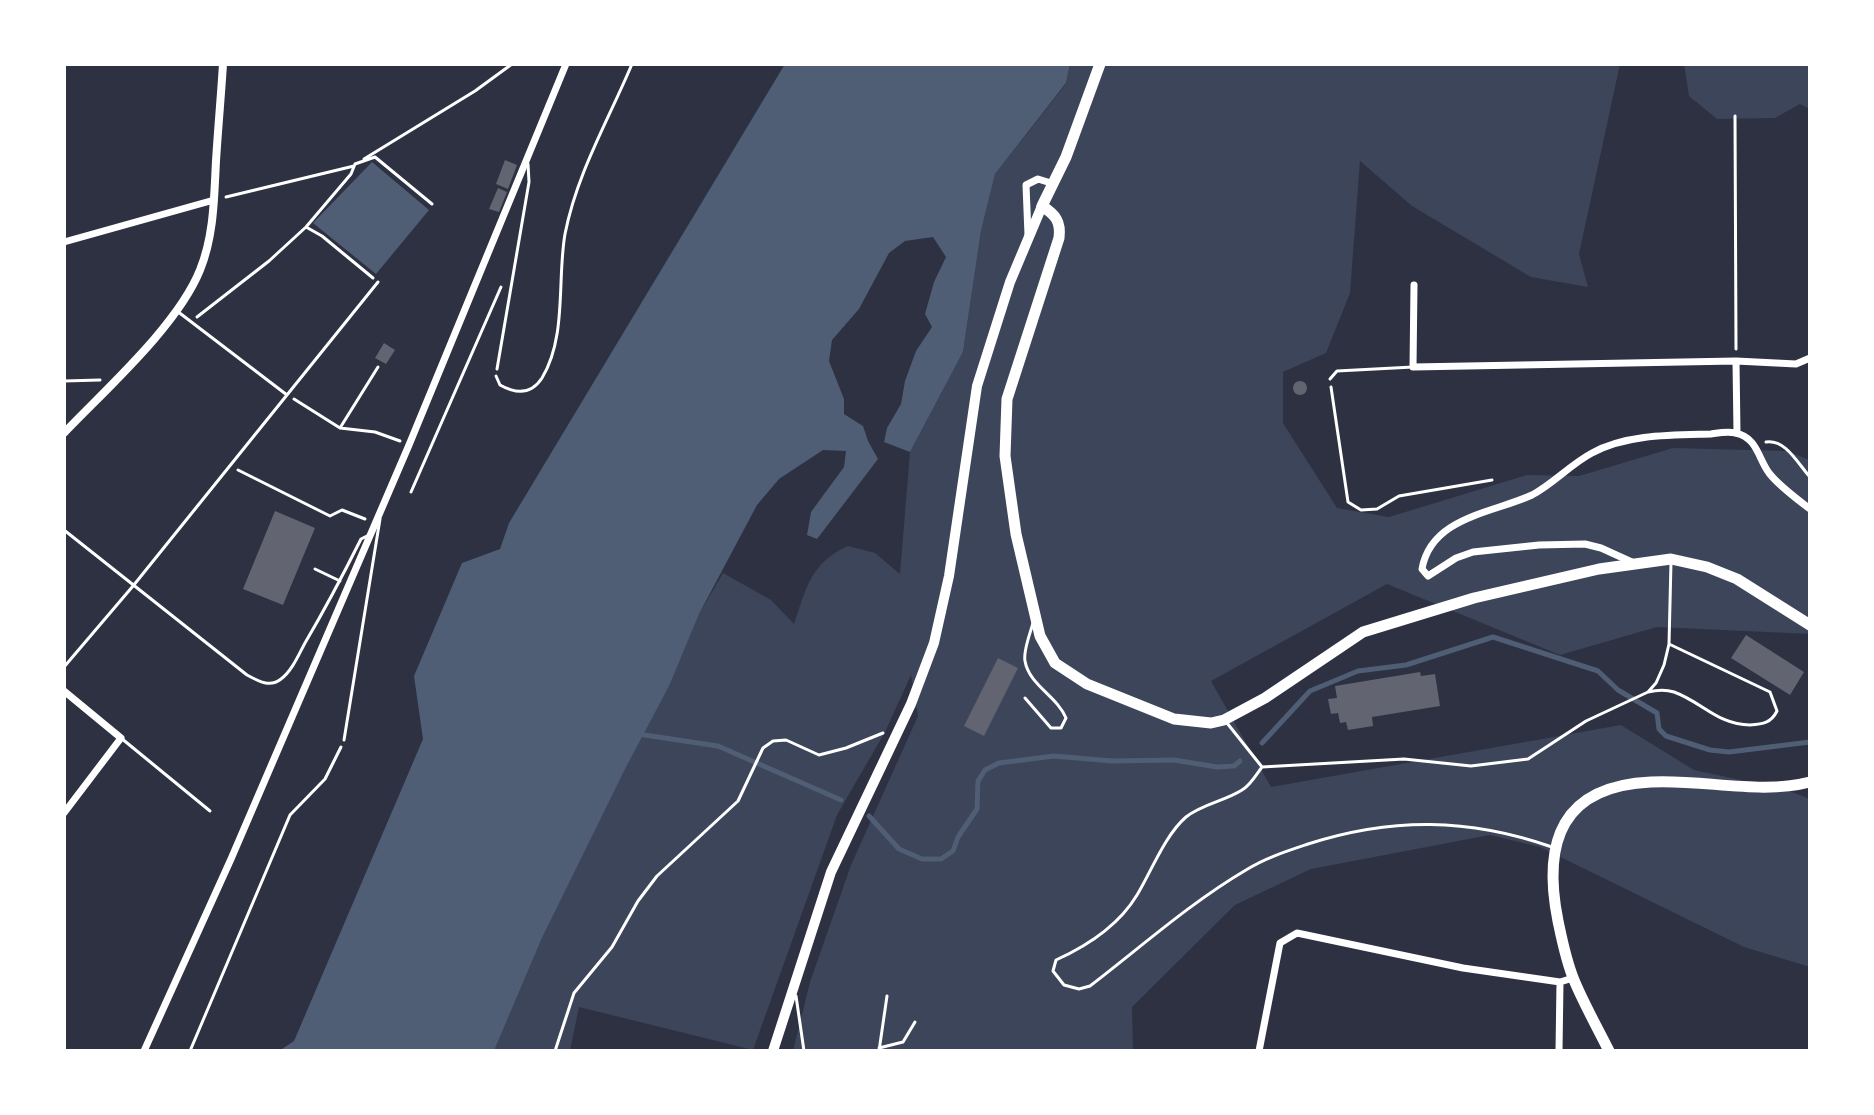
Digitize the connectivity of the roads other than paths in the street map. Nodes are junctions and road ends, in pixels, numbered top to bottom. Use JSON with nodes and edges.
{"nodes":[{"id":1,"x":223,"y":64,"type":"edge"},
{"id":2,"x":566,"y":64,"type":"edge"},
{"id":3,"x":1100,"y":64,"type":"edge"},
{"id":4,"x":528,"y":161,"type":"junction"},
{"id":5,"x":1054,"y":184,"type":"junction"},
{"id":6,"x":214,"y":200,"type":"junction"},
{"id":7,"x":1042,"y":206,"type":"junction"},
{"id":8,"x":1028,"y":235,"type":"junction"},
{"id":9,"x":64,"y":242,"type":"edge"},
{"id":10,"x":378,"y":282,"type":"road end"},
{"id":11,"x":1414,"y":285,"type":"dead end"},
{"id":12,"x":177,"y":311,"type":"junction"},
{"id":13,"x":1810,"y":358,"type":"edge"},
{"id":14,"x":1736,"y":361,"type":"junction"},
{"id":15,"x":1413,"y":367,"type":"junction"},
{"id":16,"x":497,"y":369,"type":"road end"},
{"id":17,"x":1330,"y":379,"type":"road end"},
{"id":18,"x":287,"y":395,"type":"junction"},
{"id":19,"x":64,"y":433,"type":"edge"},
{"id":20,"x":1737,"y":433,"type":"junction"},
{"id":21,"x":382,"y":509,"type":"junction"},
{"id":22,"x":1810,"y":509,"type":"edge"},
{"id":23,"x":64,"y":530,"type":"edge"},
{"id":24,"x":371,"y":535,"type":"junction"},
{"id":25,"x":1671,"y":559,"type":"junction"},
{"id":26,"x":1634,"y":563,"type":"junction"},
{"id":27,"x":315,"y":569,"type":"dead end"},
{"id":28,"x":340,"y":581,"type":"junction"},
{"id":29,"x":133,"y":586,"type":"junction"},
{"id":30,"x":1034,"y":616,"type":"junction"},
{"id":31,"x":1810,"y":625,"type":"edge"},
{"id":32,"x":1669,"y":644,"type":"junction"},
{"id":33,"x":64,"y":667,"type":"edge"},
{"id":34,"x":64,"y":691,"type":"edge"},
{"id":35,"x":1646,"y":693,"type":"junction"},
{"id":36,"x":1025,"y":698,"type":"dead end"},
{"id":37,"x":1224,"y":720,"type":"junction"},
{"id":38,"x":121,"y":738,"type":"junction"},
{"id":39,"x":344,"y":740,"type":"road end"},
{"id":40,"x":1262,"y":767,"type":"junction"},
{"id":41,"x":1810,"y":782,"type":"edge"},
{"id":42,"x":210,"y":811,"type":"dead end"},
{"id":43,"x":64,"y":813,"type":"edge"},
{"id":44,"x":1554,"y":847,"type":"junction"},
{"id":45,"x":1573,"y":978,"type":"junction"},
{"id":46,"x":1560,"y":982,"type":"junction"},
{"id":47,"x":794,"y":984,"type":"junction"},
{"id":48,"x":144,"y":1051,"type":"edge"},
{"id":49,"x":773,"y":1051,"type":"edge"},
{"id":50,"x":804,"y":1051,"type":"edge"},
{"id":51,"x":1259,"y":1051,"type":"edge"},
{"id":52,"x":1559,"y":1051,"type":"edge"},
{"id":53,"x":1609,"y":1051,"type":"edge"}],
"edges":[{"from":1,"to":6,"type":"street"},
{"from":2,"to":4,"type":"street"},
{"from":3,"to":5,"type":"main road"},
{"from":4,"to":16,"type":"lane"},
{"from":4,"to":21,"type":"street"},
{"from":5,"to":7,"type":"main road"},
{"from":5,"to":8,"type":"street"},
{"from":6,"to":9,"type":"street"},
{"from":6,"to":12,"type":"street"},
{"from":7,"to":8,"type":"main road"},
{"from":7,"to":30,"type":"main road"},
{"from":8,"to":47,"type":"main road"},
{"from":10,"to":18,"type":"lane"},
{"from":11,"to":15,"type":"street"},
{"from":12,"to":18,"type":"lane"},
{"from":12,"to":19,"type":"street"},
{"from":13,"to":14,"type":"street"},
{"from":14,"to":15,"type":"street"},
{"from":14,"to":20,"type":"street"},
{"from":15,"to":17,"type":"lane"},
{"from":18,"to":29,"type":"lane"},
{"from":20,"to":22,"type":"street"},
{"from":20,"to":26,"type":"street"},
{"from":21,"to":24,"type":"street"},
{"from":21,"to":39,"type":"lane"},
{"from":23,"to":29,"type":"lane"},
{"from":24,"to":28,"type":"lane"},
{"from":24,"to":48,"type":"street"},
{"from":25,"to":26,"type":"main road"},
{"from":25,"to":31,"type":"main road"},
{"from":25,"to":32,"type":"lane"},
{"from":26,"to":37,"type":"main road"},
{"from":27,"to":28,"type":"lane"},
{"from":28,"to":29,"type":"lane"},
{"from":29,"to":33,"type":"lane"},
{"from":30,"to":36,"type":"lane"},
{"from":30,"to":37,"type":"main road"},
{"from":32,"to":35,"type":"lane"},
{"from":32,"to":35,"type":"lane"},
{"from":34,"to":38,"type":"street"},
{"from":35,"to":40,"type":"lane"},
{"from":37,"to":40,"type":"lane"},
{"from":38,"to":42,"type":"lane"},
{"from":38,"to":43,"type":"street"},
{"from":40,"to":44,"type":"lane"},
{"from":41,"to":44,"type":"main road"},
{"from":44,"to":45,"type":"main road"},
{"from":45,"to":46,"type":"street"},
{"from":45,"to":53,"type":"main road"},
{"from":46,"to":51,"type":"street"},
{"from":46,"to":52,"type":"street"},
{"from":47,"to":49,"type":"main road"},
{"from":47,"to":50,"type":"lane"}]}
